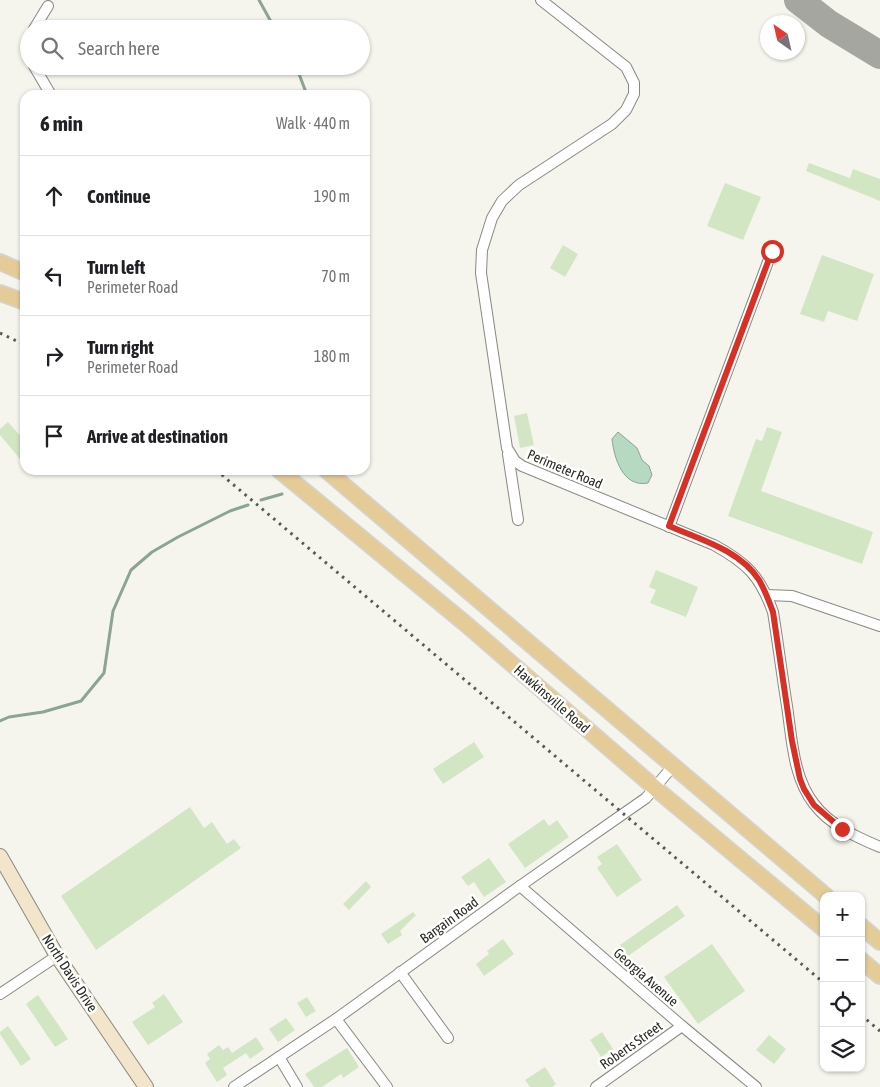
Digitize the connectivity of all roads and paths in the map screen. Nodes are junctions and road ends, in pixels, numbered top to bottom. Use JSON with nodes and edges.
{"nodes":[{"id":1,"x":542,"y":0,"type":"edge"},
{"id":2,"x":48,"y":6,"type":"dead end"},
{"id":3,"x":39,"y":20,"type":"edge"},
{"id":4,"x":39,"y":75,"type":"edge"},
{"id":5,"x":48,"y":90,"type":"edge"},
{"id":6,"x":772,"y":251,"type":"dead end"},
{"id":7,"x":0,"y":262,"type":"edge"},
{"id":8,"x":20,"y":271,"type":"edge"},
{"id":9,"x":0,"y":293,"type":"edge"},
{"id":10,"x":20,"y":300,"type":"edge"},
{"id":11,"x":507,"y":448,"type":"junction"},
{"id":12,"x":285,"y":475,"type":"edge"},
{"id":13,"x":332,"y":475,"type":"edge"},
{"id":14,"x":518,"y":520,"type":"dead end"},
{"id":15,"x":669,"y":526,"type":"junction"},
{"id":16,"x":767,"y":595,"type":"junction"},
{"id":17,"x":880,"y":626,"type":"edge"},
{"id":18,"x":673,"y":766,"type":"junction"},
{"id":19,"x":654,"y":788,"type":"junction"},
{"id":20,"x":880,"y":847,"type":"edge"},
{"id":21,"x":0,"y":856,"type":"edge"},
{"id":22,"x":520,"y":886,"type":"junction"},
{"id":23,"x":821,"y":892,"type":"edge"},
{"id":24,"x":820,"y":926,"type":"edge"},
{"id":25,"x":865,"y":929,"type":"edge"},
{"id":26,"x":880,"y":942,"type":"edge"},
{"id":27,"x":57,"y":956,"type":"junction"},
{"id":28,"x":865,"y":963,"type":"edge"},
{"id":29,"x":400,"y":972,"type":"junction"},
{"id":30,"x":880,"y":976,"type":"edge"},
{"id":31,"x":0,"y":994,"type":"edge"},
{"id":32,"x":336,"y":1018,"type":"junction"},
{"id":33,"x":682,"y":1026,"type":"junction"},
{"id":34,"x":448,"y":1038,"type":"dead end"},
{"id":35,"x":279,"y":1057,"type":"junction"},
{"id":36,"x":146,"y":1087,"type":"edge"},
{"id":37,"x":234,"y":1087,"type":"edge"},
{"id":38,"x":297,"y":1087,"type":"edge"},
{"id":39,"x":387,"y":1087,"type":"edge"},
{"id":40,"x":596,"y":1087,"type":"edge"},
{"id":41,"x":756,"y":1087,"type":"edge"}],
"edges":[{"from":1,"to":11,"type":"street"},
{"from":2,"to":3,"type":"street"},
{"from":4,"to":5,"type":"street"},
{"from":6,"to":15,"type":"street"},
{"from":7,"to":8,"type":"main road"},
{"from":9,"to":10,"type":"main road"},
{"from":11,"to":14,"type":"street"},
{"from":11,"to":15,"type":"street","name":"Perimeter Road"},
{"from":12,"to":19,"type":"main road","name":"Hawkinsville Road"},
{"from":13,"to":18,"type":"main road","name":"Hawkinsville Road"},
{"from":15,"to":16,"type":"street","name":"Perimeter Road"},
{"from":16,"to":17,"type":"street"},
{"from":16,"to":20,"type":"street","name":"Perimeter Road"},
{"from":18,"to":19,"type":"street","name":"Bargain Road"},
{"from":18,"to":23,"type":"main road","name":"Hawkinsville Road"},
{"from":19,"to":22,"type":"street","name":"Bargain Road"},
{"from":19,"to":24,"type":"main road","name":"Hawkinsville Road"},
{"from":21,"to":27,"type":"main road","name":"North Davis Drive"},
{"from":22,"to":29,"type":"street","name":"Bargain Road"},
{"from":22,"to":33,"type":"street","name":"Georgia Avenue"},
{"from":25,"to":26,"type":"main road"},
{"from":27,"to":31,"type":"street"},
{"from":27,"to":36,"type":"main road","name":"North Davis Drive"},
{"from":28,"to":30,"type":"main road"},
{"from":29,"to":32,"type":"street","name":"Bargain Road"},
{"from":29,"to":34,"type":"street"},
{"from":32,"to":35,"type":"street","name":"Bargain Road"},
{"from":32,"to":39,"type":"street"},
{"from":33,"to":40,"type":"street","name":"Roberts Street"},
{"from":33,"to":41,"type":"street","name":"Georgia Avenue"},
{"from":35,"to":37,"type":"street","name":"Bargain Road"},
{"from":35,"to":38,"type":"street"}]}
